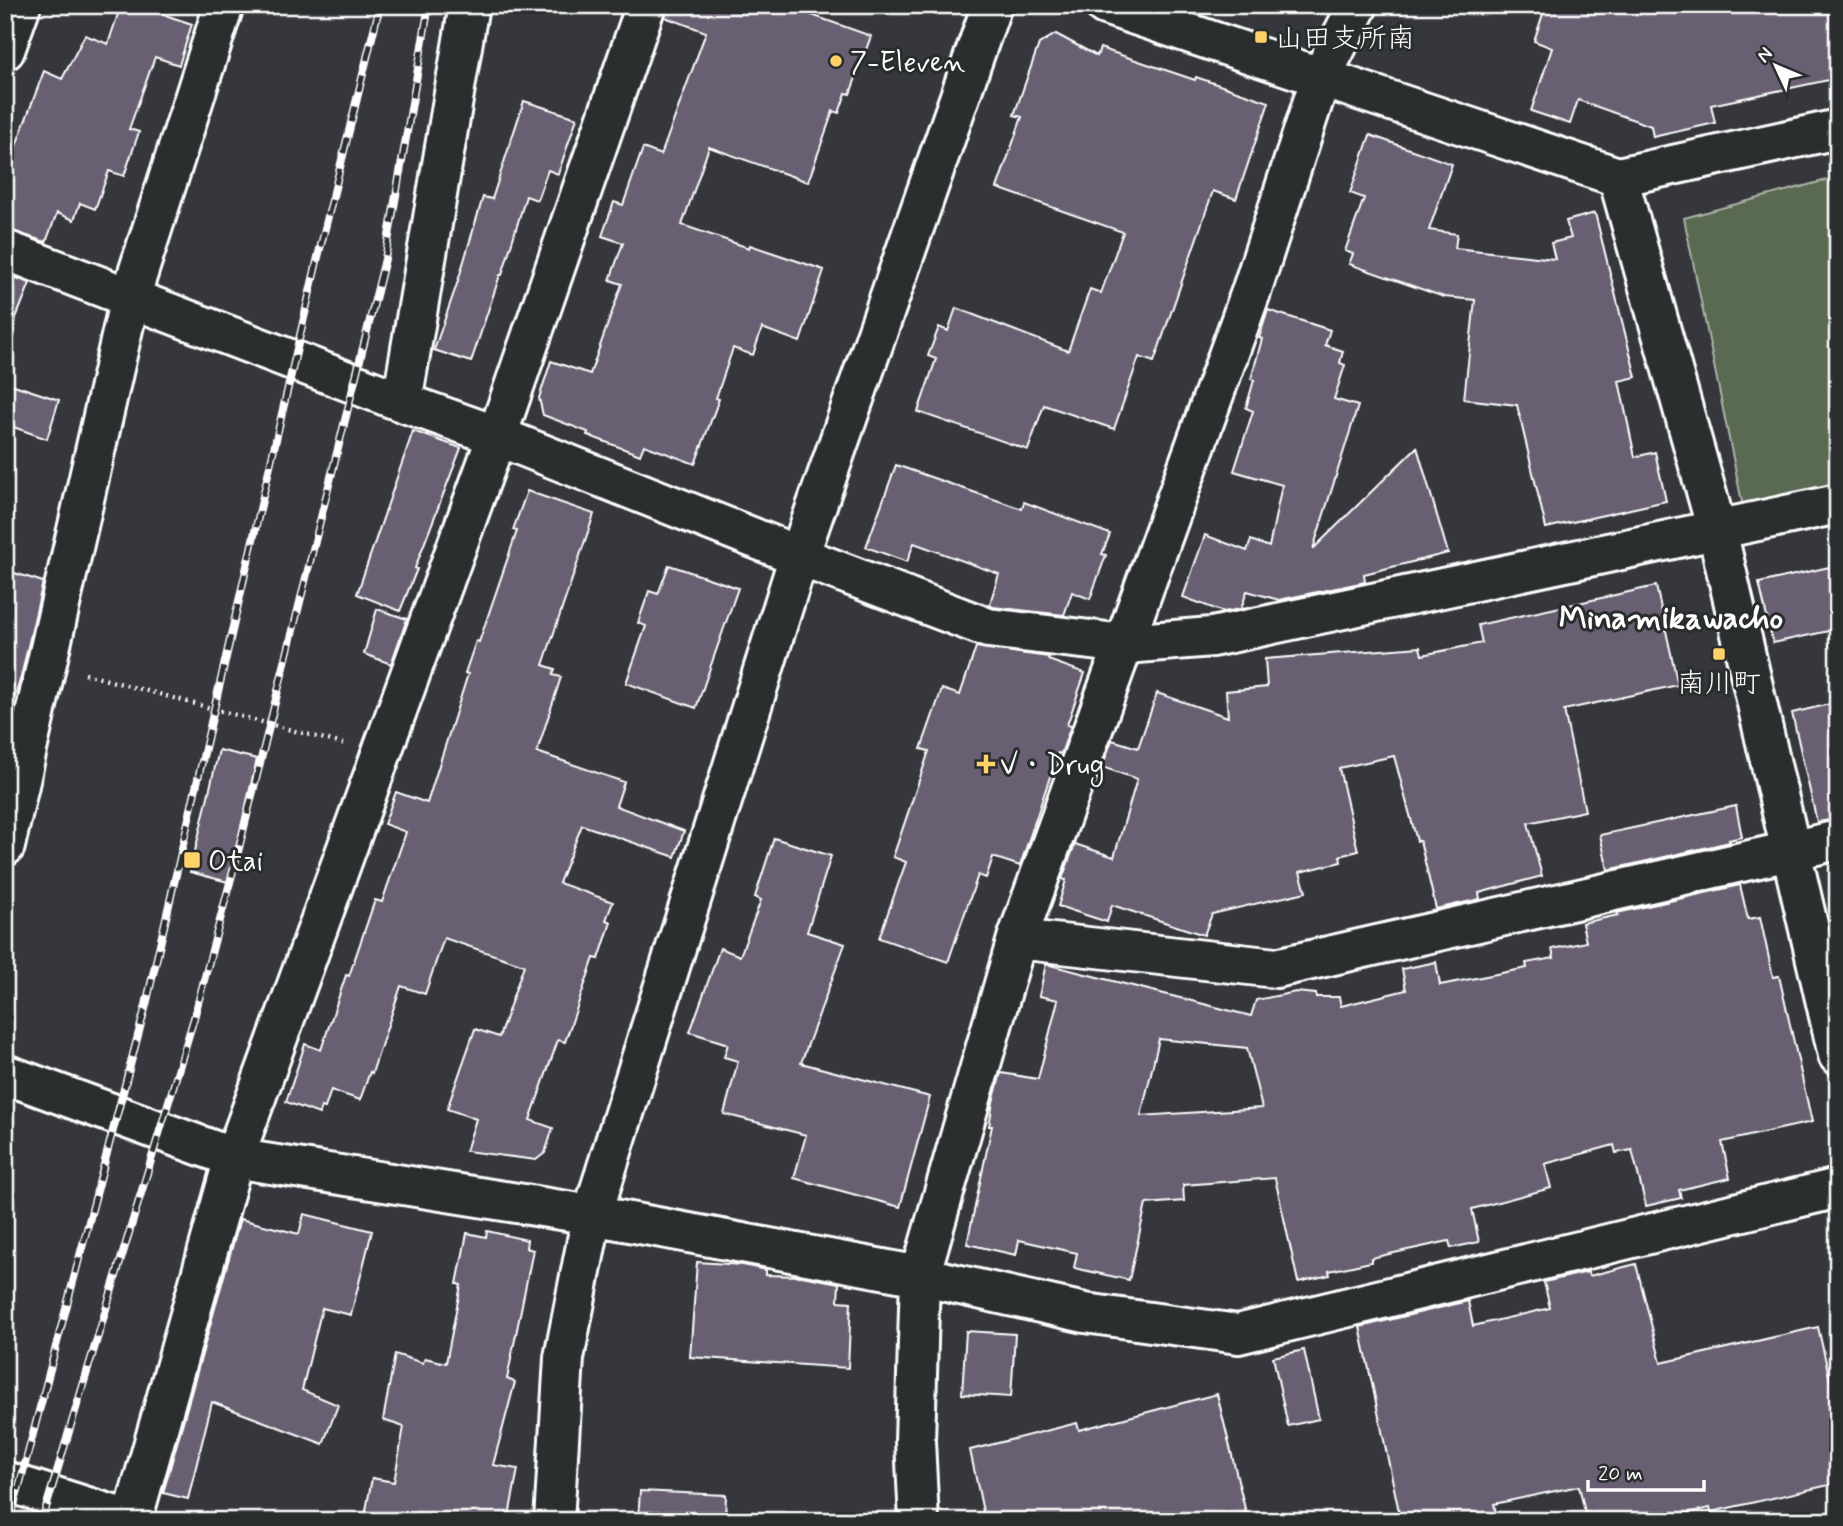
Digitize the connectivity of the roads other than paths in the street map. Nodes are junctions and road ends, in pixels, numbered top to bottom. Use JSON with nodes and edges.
{"nodes":[{"id":1,"x":21,"y":5,"type":"edge"},
{"id":2,"x":224,"y":5,"type":"edge"},
{"id":3,"x":469,"y":5,"type":"edge"},
{"id":4,"x":646,"y":5,"type":"edge"},
{"id":5,"x":992,"y":5,"type":"edge"},
{"id":6,"x":1105,"y":5,"type":"edge"},
{"id":7,"x":1358,"y":5,"type":"edge"},
{"id":8,"x":5,"y":51,"type":"edge"},
{"id":9,"x":1321,"y":77,"type":"junction"},
{"id":10,"x":1838,"y":129,"type":"edge"},
{"id":11,"x":1618,"y":177,"type":"junction"},
{"id":12,"x":5,"y":250,"type":"edge"},
{"id":13,"x":130,"y":298,"type":"junction"},
{"id":14,"x":402,"y":402,"type":"junction"},
{"id":15,"x":497,"y":436,"type":"junction"},
{"id":16,"x":1838,"y":504,"type":"edge"},
{"id":17,"x":1717,"y":530,"type":"junction"},
{"id":18,"x":799,"y":556,"type":"junction"},
{"id":19,"x":1125,"y":644,"type":"junction"},
{"id":20,"x":1838,"y":840,"type":"edge"},
{"id":21,"x":5,"y":846,"type":"edge"},
{"id":22,"x":1791,"y":851,"type":"junction"},
{"id":23,"x":1017,"y":939,"type":"junction"},
{"id":24,"x":1838,"y":1055,"type":"edge"},
{"id":25,"x":5,"y":1074,"type":"edge"},
{"id":26,"x":234,"y":1158,"type":"junction"},
{"id":27,"x":1838,"y":1188,"type":"edge"},
{"id":28,"x":592,"y":1215,"type":"junction"},
{"id":29,"x":920,"y":1276,"type":"junction"},
{"id":30,"x":5,"y":1481,"type":"edge"},
{"id":31,"x":132,"y":1521,"type":"edge"},
{"id":32,"x":554,"y":1521,"type":"edge"},
{"id":33,"x":919,"y":1521,"type":"edge"}],
"edges":[{"from":1,"to":8,"type":"street"},
{"from":2,"to":13,"type":"street"},
{"from":3,"to":14,"type":"street"},
{"from":4,"to":15,"type":"street"},
{"from":5,"to":18,"type":"street"},
{"from":6,"to":9,"type":"street"},
{"from":7,"to":9,"type":"street"},
{"from":9,"to":11,"type":"street"},
{"from":9,"to":19,"type":"street"},
{"from":10,"to":11,"type":"street"},
{"from":11,"to":17,"type":"street"},
{"from":12,"to":13,"type":"street"},
{"from":13,"to":14,"type":"street"},
{"from":13,"to":21,"type":"street"},
{"from":14,"to":15,"type":"street"},
{"from":15,"to":18,"type":"street"},
{"from":15,"to":26,"type":"street"},
{"from":16,"to":17,"type":"street"},
{"from":17,"to":19,"type":"street"},
{"from":17,"to":22,"type":"street"},
{"from":18,"to":19,"type":"street"},
{"from":18,"to":28,"type":"street"},
{"from":19,"to":23,"type":"street"},
{"from":20,"to":22,"type":"street"},
{"from":22,"to":23,"type":"street"},
{"from":22,"to":24,"type":"street"},
{"from":23,"to":29,"type":"street"},
{"from":25,"to":26,"type":"street"},
{"from":26,"to":28,"type":"street"},
{"from":26,"to":31,"type":"street"},
{"from":27,"to":29,"type":"street"},
{"from":28,"to":29,"type":"street"},
{"from":28,"to":32,"type":"street"},
{"from":29,"to":33,"type":"street"},
{"from":30,"to":31,"type":"street"}]}
